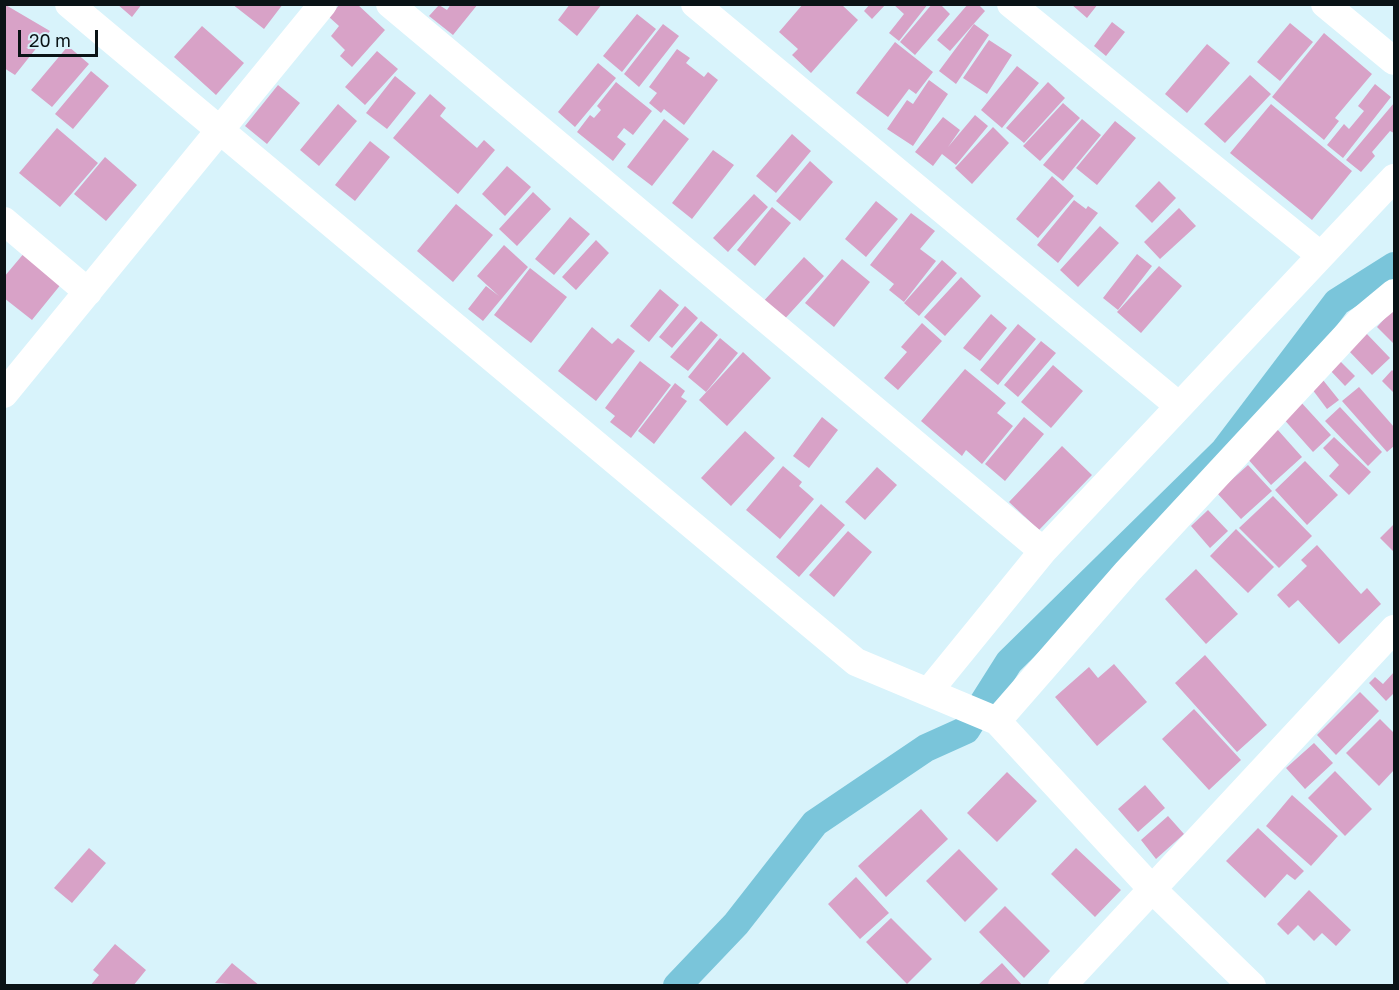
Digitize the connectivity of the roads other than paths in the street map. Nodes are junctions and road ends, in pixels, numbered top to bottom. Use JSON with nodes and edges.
{"nodes":[{"id":1,"x":69,"y":4,"type":"edge"},
{"id":2,"x":323,"y":4,"type":"edge"},
{"id":3,"x":390,"y":4,"type":"edge"},
{"id":4,"x":695,"y":4,"type":"edge"},
{"id":5,"x":1011,"y":4,"type":"edge"},
{"id":6,"x":1325,"y":4,"type":"edge"},
{"id":7,"x":1395,"y":61,"type":"edge"},
{"id":8,"x":220,"y":130,"type":"junction"},
{"id":9,"x":1395,"y":178,"type":"edge"},
{"id":10,"x":4,"y":221,"type":"edge"},
{"id":11,"x":1320,"y":255,"type":"junction"},
{"id":12,"x":88,"y":292,"type":"junction"},
{"id":13,"x":1395,"y":293,"type":"edge"},
{"id":14,"x":4,"y":394,"type":"edge"},
{"id":15,"x":1179,"y":406,"type":"junction"},
{"id":16,"x":1043,"y":551,"type":"junction"},
{"id":17,"x":1395,"y":629,"type":"edge"},
{"id":18,"x":929,"y":691,"type":"junction"},
{"id":19,"x":997,"y":721,"type":"junction"},
{"id":20,"x":1153,"y":890,"type":"junction"},
{"id":21,"x":1062,"y":986,"type":"edge"},
{"id":22,"x":1252,"y":986,"type":"edge"}],
"edges":[{"from":1,"to":8,"type":"street"},
{"from":2,"to":8,"type":"street"},
{"from":3,"to":16,"type":"street"},
{"from":4,"to":15,"type":"street"},
{"from":5,"to":11,"type":"street"},
{"from":6,"to":7,"type":"street"},
{"from":8,"to":12,"type":"street"},
{"from":8,"to":18,"type":"street"},
{"from":9,"to":11,"type":"street"},
{"from":10,"to":12,"type":"street"},
{"from":11,"to":15,"type":"street"},
{"from":12,"to":14,"type":"street"},
{"from":13,"to":19,"type":"street"},
{"from":15,"to":16,"type":"street"},
{"from":16,"to":18,"type":"street"},
{"from":17,"to":20,"type":"street"},
{"from":18,"to":19,"type":"street"},
{"from":19,"to":20,"type":"street"},
{"from":20,"to":21,"type":"street"},
{"from":20,"to":22,"type":"street"}]}
